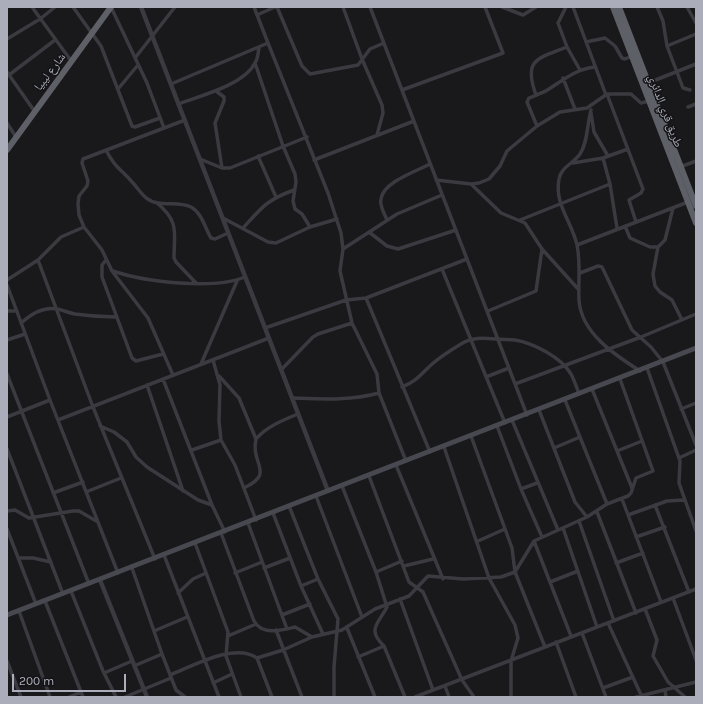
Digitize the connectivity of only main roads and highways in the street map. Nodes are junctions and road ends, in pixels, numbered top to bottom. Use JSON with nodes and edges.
{"nodes":[{"id":1,"x":111,"y":7,"type":"edge"},
{"id":2,"x":613,"y":7,"type":"edge"},
{"id":3,"x":619,"y":7,"type":"edge"},
{"id":4,"x":7,"y":150,"type":"edge"},
{"id":5,"x":678,"y":168,"type":"junction"},
{"id":6,"x":696,"y":206,"type":"edge"},
{"id":7,"x":696,"y":223,"type":"edge"},
{"id":8,"x":696,"y":349,"type":"edge"},
{"id":9,"x":7,"y":615,"type":"edge"}],
"edges":[{"from":1,"to":4,"type":"highway","name":"شارع ليبيا"},
{"from":2,"to":5,"type":"highway","name":"طريق قري الدائري"},
{"from":3,"to":5,"type":"highway","name":"طريق قري الدائري"},
{"from":5,"to":6,"type":"highway","name":"طريق قري الدائري"},
{"from":5,"to":7,"type":"highway","name":"طريق قري الدائري"},
{"from":8,"to":9,"type":"main road"}]}
